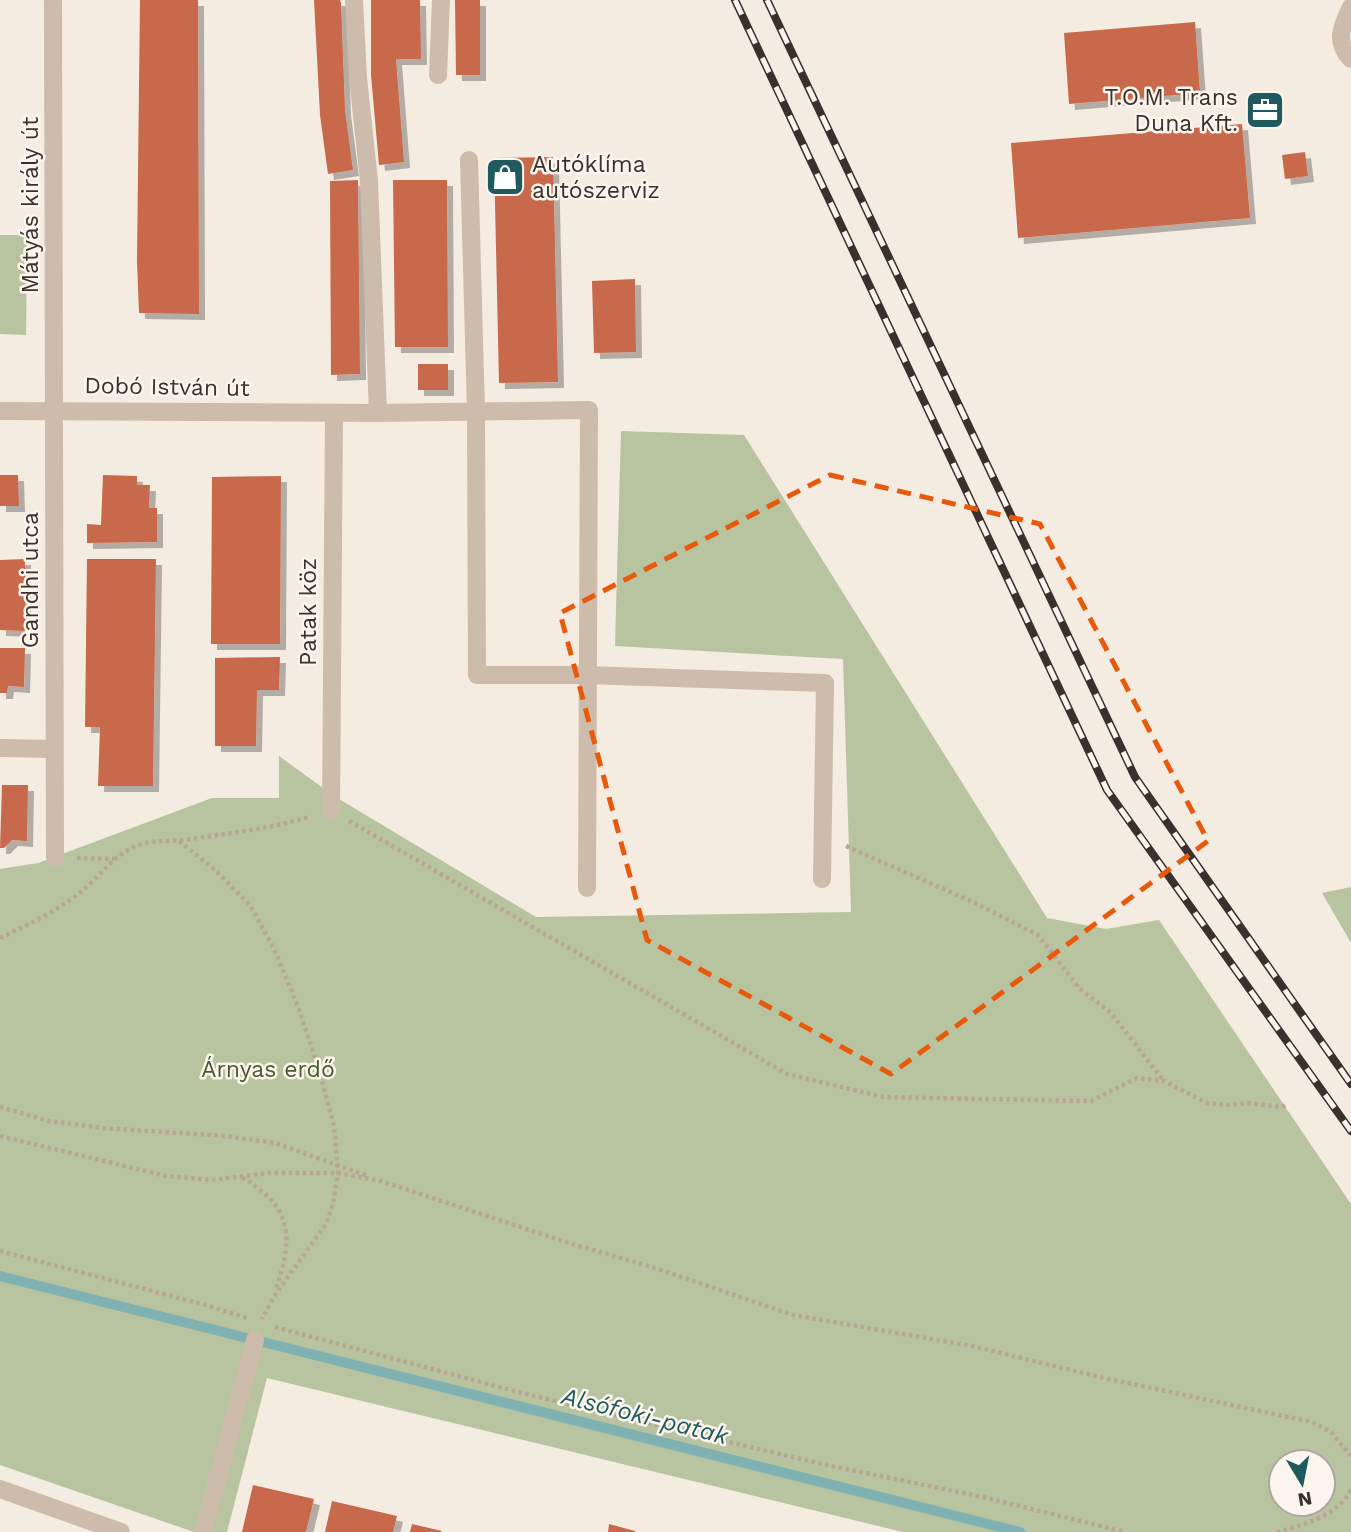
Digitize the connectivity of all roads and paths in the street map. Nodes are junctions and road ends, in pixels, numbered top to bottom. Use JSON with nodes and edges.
{"nodes":[{"id":1,"x":54,"y":0,"type":"edge"},
{"id":2,"x":354,"y":0,"type":"edge"},
{"id":3,"x":441,"y":0,"type":"edge"},
{"id":4,"x":1351,"y":7,"type":"edge"},
{"id":5,"x":1351,"y":59,"type":"edge"},
{"id":6,"x":438,"y":75,"type":"dead end"},
{"id":7,"x":470,"y":160,"type":"dead end"},
{"id":8,"x":55,"y":410,"type":"junction"},
{"id":9,"x":0,"y":411,"type":"edge"},
{"id":10,"x":476,"y":411,"type":"junction"},
{"id":11,"x":334,"y":413,"type":"junction"},
{"id":12,"x":378,"y":413,"type":"junction"},
{"id":13,"x":586,"y":675,"type":"junction"},
{"id":14,"x":0,"y":748,"type":"edge"},
{"id":15,"x":54,"y":749,"type":"junction"},
{"id":16,"x":331,"y":811,"type":"junction"},
{"id":17,"x":822,"y":835,"type":"junction"},
{"id":18,"x":179,"y":840,"type":"junction"},
{"id":19,"x":55,"y":858,"type":"joint"},
{"id":20,"x":114,"y":859,"type":"junction"},
{"id":21,"x":822,"y":879,"type":"dead end"},
{"id":22,"x":587,"y":888,"type":"dead end"},
{"id":23,"x":0,"y":938,"type":"edge"},
{"id":24,"x":1164,"y":1081,"type":"junction"},
{"id":25,"x":1286,"y":1105,"type":"dead end"},
{"id":26,"x":0,"y":1107,"type":"edge"},
{"id":27,"x":0,"y":1136,"type":"edge"},
{"id":28,"x":338,"y":1164,"type":"junction"},
{"id":29,"x":338,"y":1172,"type":"junction"},
{"id":30,"x":237,"y":1176,"type":"junction"},
{"id":31,"x":381,"y":1181,"type":"junction"},
{"id":32,"x":0,"y":1251,"type":"edge"},
{"id":33,"x":273,"y":1298,"type":"junction"},
{"id":34,"x":258,"y":1331,"type":"junction"},
{"id":35,"x":1351,"y":1456,"type":"edge"},
{"id":36,"x":0,"y":1489,"type":"edge"},
{"id":37,"x":1351,"y":1490,"type":"edge"},
{"id":38,"x":121,"y":1532,"type":"edge"},
{"id":39,"x":203,"y":1532,"type":"edge"},
{"id":40,"x":1125,"y":1532,"type":"edge"},
{"id":41,"x":1277,"y":1532,"type":"edge"}],
"edges":[{"from":1,"to":8,"type":"street","name":"Mátyás király út"},
{"from":2,"to":12,"type":"street"},
{"from":3,"to":6,"type":"street"},
{"from":4,"to":5,"type":"street"},
{"from":7,"to":10,"type":"street"},
{"from":8,"to":9,"type":"street","name":"Dobó István út"},
{"from":8,"to":11,"type":"street","name":"Dobó István út"},
{"from":8,"to":15,"type":"street","name":"Gandhi utca"},
{"from":10,"to":12,"type":"street","name":"Dobó István út"},
{"from":10,"to":13,"type":"street"},
{"from":10,"to":13,"type":"street","name":"Dobó István út"},
{"from":11,"to":12,"type":"street","name":"Dobó István út"},
{"from":11,"to":16,"type":"street","name":"Patak köz"},
{"from":13,"to":17,"type":"street"},
{"from":13,"to":22,"type":"street"},
{"from":14,"to":15,"type":"street"},
{"from":15,"to":19,"type":"street","name":"Gandhi utca"},
{"from":16,"to":18,"type":"path"},
{"from":16,"to":24,"type":"path"},
{"from":17,"to":21,"type":"street"},
{"from":17,"to":24,"type":"path"},
{"from":18,"to":20,"type":"path"},
{"from":18,"to":28,"type":"path"},
{"from":19,"to":20,"type":"path"},
{"from":20,"to":23,"type":"path"},
{"from":24,"to":25,"type":"path"},
{"from":26,"to":28,"type":"path"},
{"from":27,"to":30,"type":"path"},
{"from":28,"to":29,"type":"path"},
{"from":28,"to":31,"type":"path"},
{"from":29,"to":30,"type":"path"},
{"from":29,"to":31,"type":"path"},
{"from":29,"to":33,"type":"path"},
{"from":30,"to":33,"type":"path"},
{"from":31,"to":35,"type":"path"},
{"from":32,"to":34,"type":"path"},
{"from":33,"to":34,"type":"path"},
{"from":34,"to":39,"type":"street"},
{"from":34,"to":40,"type":"path"},
{"from":36,"to":38,"type":"street"},
{"from":37,"to":41,"type":"path"}]}
